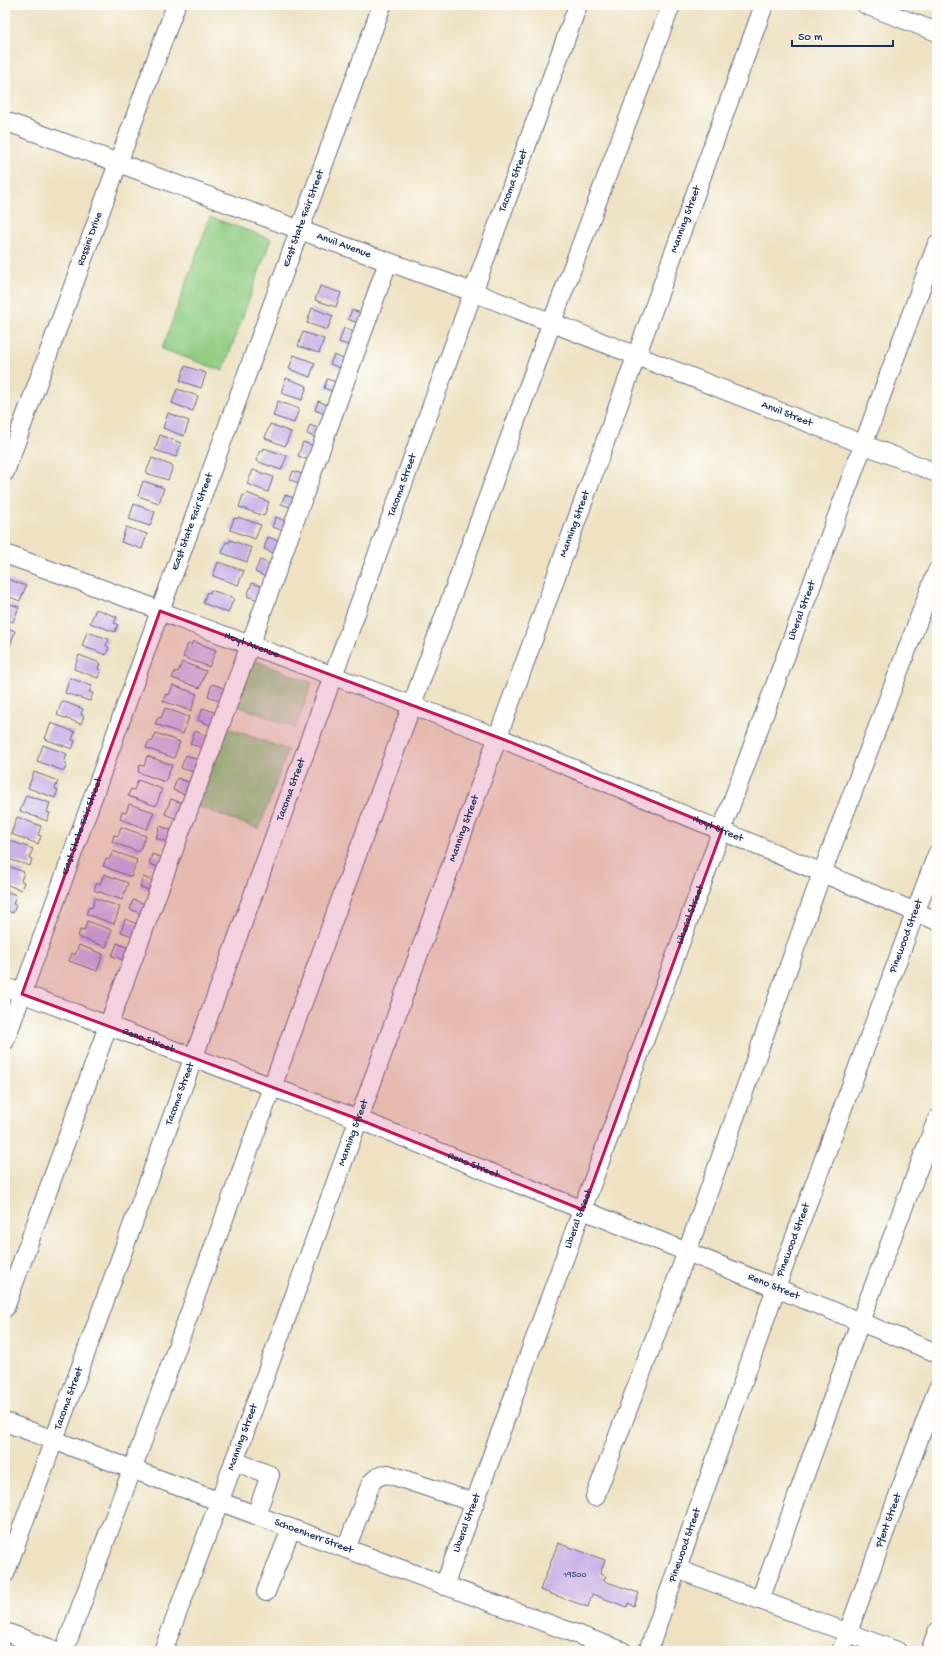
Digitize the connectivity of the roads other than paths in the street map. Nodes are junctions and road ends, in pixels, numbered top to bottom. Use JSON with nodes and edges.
{"nodes":[{"id":1,"x":176,"y":5,"type":"edge"},
{"id":2,"x":382,"y":5,"type":"edge"},
{"id":3,"x":578,"y":5,"type":"edge"},
{"id":4,"x":671,"y":5,"type":"edge"},
{"id":5,"x":764,"y":5,"type":"edge"},
{"id":6,"x":866,"y":5,"type":"edge"},
{"id":7,"x":937,"y":32,"type":"edge"},
{"id":8,"x":5,"y":121,"type":"edge"},
{"id":9,"x":118,"y":163,"type":"junction"},
{"id":10,"x":301,"y":230,"type":"junction"},
{"id":11,"x":937,"y":244,"type":"edge"},
{"id":12,"x":388,"y":262,"type":"junction"},
{"id":13,"x":473,"y":292,"type":"junction"},
{"id":14,"x":552,"y":322,"type":"junction"},
{"id":15,"x":637,"y":355,"type":"junction"},
{"id":16,"x":864,"y":444,"type":"junction"},
{"id":17,"x":5,"y":472,"type":"edge"},
{"id":18,"x":937,"y":473,"type":"edge"},
{"id":19,"x":5,"y":554,"type":"edge"},
{"id":20,"x":937,"y":571,"type":"edge"},
{"id":21,"x":160,"y":611,"type":"junction"},
{"id":22,"x":250,"y":645,"type":"junction"},
{"id":23,"x":334,"y":676,"type":"junction"},
{"id":24,"x":412,"y":705,"type":"junction"},
{"id":25,"x":497,"y":737,"type":"junction"},
{"id":26,"x":722,"y":830,"type":"junction"},
{"id":27,"x":937,"y":854,"type":"edge"},
{"id":28,"x":822,"y":873,"type":"junction"},
{"id":29,"x":916,"y":912,"type":"junction"},
{"id":30,"x":937,"y":921,"type":"edge"},
{"id":31,"x":5,"y":987,"type":"edge"},
{"id":32,"x":22,"y":994,"type":"junction"},
{"id":33,"x":108,"y":1026,"type":"junction"},
{"id":34,"x":5,"y":1041,"type":"edge"},
{"id":35,"x":194,"y":1058,"type":"junction"},
{"id":36,"x":272,"y":1087,"type":"junction"},
{"id":37,"x":358,"y":1119,"type":"junction"},
{"id":38,"x":937,"y":1119,"type":"edge"},
{"id":39,"x":583,"y":1210,"type":"junction"},
{"id":40,"x":687,"y":1252,"type":"junction"},
{"id":41,"x":776,"y":1288,"type":"junction"},
{"id":42,"x":5,"y":1308,"type":"edge"},
{"id":43,"x":860,"y":1322,"type":"junction"},
{"id":44,"x":937,"y":1354,"type":"edge"},
{"id":45,"x":937,"y":1390,"type":"edge"},
{"id":46,"x":5,"y":1422,"type":"edge"},
{"id":47,"x":55,"y":1441,"type":"junction"},
{"id":48,"x":234,"y":1461,"type":"junction"},
{"id":49,"x":132,"y":1470,"type":"junction"},
{"id":50,"x":595,"y":1497,"type":"dead end"},
{"id":51,"x":219,"y":1502,"type":"junction"},
{"id":52,"x":475,"y":1503,"type":"junction"},
{"id":53,"x":256,"y":1515,"type":"junction"},
{"id":54,"x":291,"y":1529,"type":"junction"},
{"id":55,"x":346,"y":1549,"type":"junction"},
{"id":56,"x":677,"y":1569,"type":"junction"},
{"id":57,"x":5,"y":1574,"type":"edge"},
{"id":58,"x":444,"y":1586,"type":"junction"},
{"id":59,"x":266,"y":1592,"type":"dead end"},
{"id":60,"x":760,"y":1600,"type":"junction"},
{"id":61,"x":5,"y":1632,"type":"edge"},
{"id":62,"x":937,"y":1632,"type":"edge"},
{"id":63,"x":848,"y":1633,"type":"junction"},
{"id":64,"x":57,"y":1651,"type":"edge"},
{"id":65,"x":64,"y":1651,"type":"edge"},
{"id":66,"x":163,"y":1651,"type":"edge"},
{"id":67,"x":622,"y":1651,"type":"edge"},
{"id":68,"x":648,"y":1651,"type":"edge"},
{"id":69,"x":841,"y":1651,"type":"edge"},
{"id":70,"x":897,"y":1651,"type":"edge"},
{"id":71,"x":930,"y":1651,"type":"edge"}],
"edges":[{"from":1,"to":9,"type":"street","name":"Rossini Drive"},
{"from":2,"to":10,"type":"street","name":"East State Fair Street"},
{"from":3,"to":13,"type":"street","name":"Tacoma Street"},
{"from":4,"to":14,"type":"street"},
{"from":5,"to":15,"type":"street","name":"Manning Street"},
{"from":6,"to":7,"type":"street"},
{"from":8,"to":9,"type":"street","name":"Anvil Avenue"},
{"from":9,"to":10,"type":"street","name":"Anvil Avenue"},
{"from":9,"to":17,"type":"street","name":"Rossini Drive"},
{"from":10,"to":12,"type":"street","name":"Anvil Avenue"},
{"from":10,"to":21,"type":"street","name":"East State Fair Street"},
{"from":11,"to":16,"type":"street","name":"Liberal Street"},
{"from":12,"to":13,"type":"street","name":"Anvil Avenue"},
{"from":12,"to":22,"type":"street"},
{"from":13,"to":14,"type":"street","name":"Anvil Avenue"},
{"from":13,"to":23,"type":"street","name":"Tacoma Street"},
{"from":14,"to":15,"type":"street","name":"Anvil Avenue"},
{"from":14,"to":24,"type":"street"},
{"from":15,"to":16,"type":"street","name":"Anvil Street"},
{"from":15,"to":25,"type":"street","name":"Manning Street"},
{"from":16,"to":18,"type":"street","name":"Anvil Street"},
{"from":16,"to":26,"type":"street","name":"Liberal Street"},
{"from":19,"to":21,"type":"street","name":"Hoyt Avenue"},
{"from":20,"to":28,"type":"street"},
{"from":21,"to":22,"type":"street","name":"Hoyt Avenue"},
{"from":21,"to":32,"type":"street","name":"East State Fair Street"},
{"from":22,"to":23,"type":"street","name":"Hoyt Avenue"},
{"from":22,"to":33,"type":"street"},
{"from":23,"to":24,"type":"street","name":"Hoyt Avenue"},
{"from":23,"to":35,"type":"street","name":"Tacoma Street"},
{"from":24,"to":25,"type":"street","name":"Hoyt Avenue"},
{"from":24,"to":36,"type":"street"},
{"from":25,"to":26,"type":"street","name":"Hoyt Street"},
{"from":25,"to":37,"type":"street","name":"Manning Street"},
{"from":26,"to":28,"type":"street","name":"Hoyt Street"},
{"from":26,"to":39,"type":"street","name":"Liberal Street"},
{"from":27,"to":29,"type":"street","name":"Pinewood Street"},
{"from":28,"to":29,"type":"street","name":"Hoyt Street"},
{"from":28,"to":40,"type":"street"},
{"from":29,"to":30,"type":"street","name":"Hoyt Street"},
{"from":29,"to":41,"type":"street","name":"Pinewood Street"},
{"from":31,"to":32,"type":"street","name":"Reno Street"},
{"from":32,"to":33,"type":"street","name":"Reno Street"},
{"from":32,"to":34,"type":"street","name":"East State Fair Street"},
{"from":33,"to":35,"type":"street","name":"Reno Street"},
{"from":33,"to":42,"type":"street"},
{"from":35,"to":36,"type":"street","name":"Reno Street"},
{"from":35,"to":47,"type":"street","name":"Tacoma Street"},
{"from":36,"to":37,"type":"street","name":"Reno Street"},
{"from":36,"to":49,"type":"street"},
{"from":37,"to":39,"type":"street","name":"Reno Street"},
{"from":37,"to":48,"type":"street","name":"Manning Street"},
{"from":38,"to":43,"type":"street"},
{"from":39,"to":40,"type":"street","name":"Reno Street"},
{"from":39,"to":52,"type":"street","name":"Liberal Street"},
{"from":40,"to":41,"type":"street","name":"Reno Street"},
{"from":40,"to":50,"type":"street"},
{"from":41,"to":43,"type":"street","name":"Reno Street"},
{"from":41,"to":56,"type":"street","name":"Pinewood Street"},
{"from":43,"to":44,"type":"street","name":"Reno Street"},
{"from":43,"to":60,"type":"street"},
{"from":45,"to":63,"type":"street","name":"Pfent Street"},
{"from":46,"to":47,"type":"street","name":"Schoenherr Street"},
{"from":47,"to":49,"type":"street","name":"Schoenherr Street"},
{"from":47,"to":57,"type":"street","name":"Tacoma Street"},
{"from":48,"to":51,"type":"street","name":"Manning Street"},
{"from":48,"to":53,"type":"street"},
{"from":49,"to":51,"type":"street","name":"Schoenherr Street"},
{"from":49,"to":65,"type":"street"},
{"from":51,"to":53,"type":"street","name":"Schoenherr Street"},
{"from":51,"to":66,"type":"street","name":"Manning Street"},
{"from":52,"to":55,"type":"street"},
{"from":52,"to":58,"type":"street","name":"Liberal Street"},
{"from":53,"to":54,"type":"street","name":"Schoenherr Street"},
{"from":54,"to":55,"type":"street","name":"Schoenherr Street"},
{"from":54,"to":59,"type":"street"},
{"from":55,"to":58,"type":"street","name":"Schoenherr Street"},
{"from":56,"to":60,"type":"street"},
{"from":56,"to":68,"type":"street","name":"Pinewood Street"},
{"from":58,"to":67,"type":"street","name":"Schoenherr Street"},
{"from":60,"to":63,"type":"street"},
{"from":61,"to":64,"type":"street"},
{"from":62,"to":71,"type":"street"},
{"from":63,"to":69,"type":"street","name":"Pfent Street"},
{"from":63,"to":70,"type":"street"}]}
